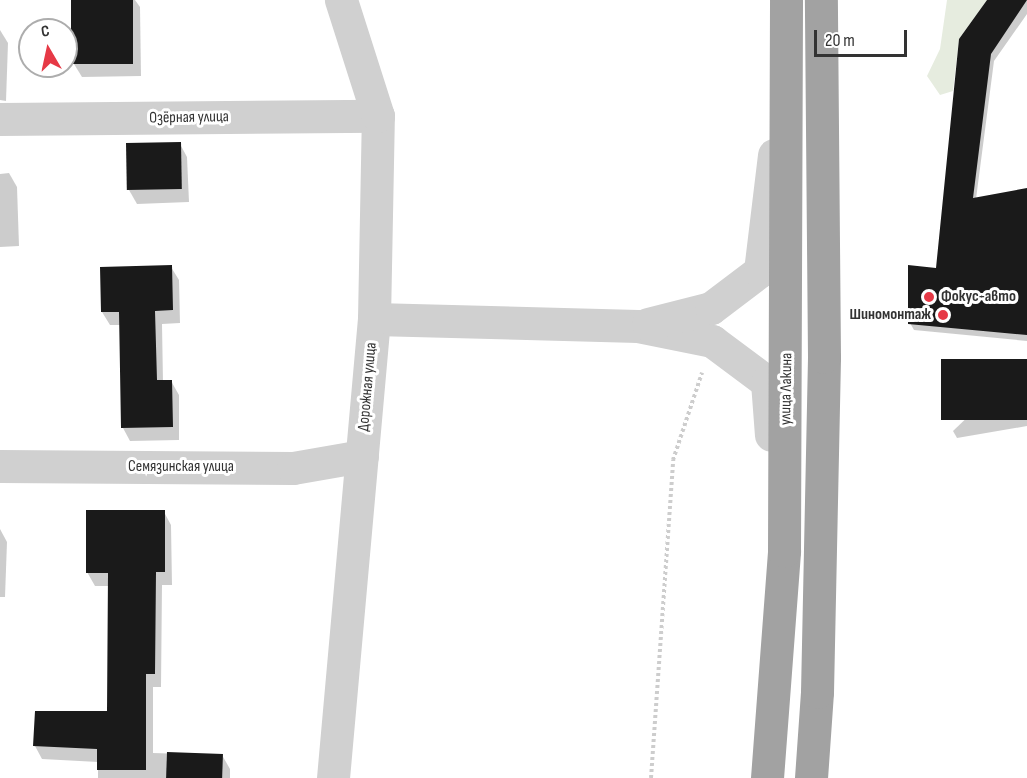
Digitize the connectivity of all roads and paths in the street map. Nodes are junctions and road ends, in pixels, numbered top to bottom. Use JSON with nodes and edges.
{"nodes":[{"id":1,"x":341,"y":0,"type":"edge"},
{"id":2,"x":786,"y":0,"type":"edge"},
{"id":3,"x":821,"y":0,"type":"edge"},
{"id":4,"x":787,"y":87,"type":"junction"},
{"id":5,"x":378,"y":116,"type":"junction"},
{"id":6,"x":0,"y":119,"type":"edge"},
{"id":7,"x":374,"y":319,"type":"junction"},
{"id":8,"x":638,"y":326,"type":"junction"},
{"id":9,"x":712,"y":341,"type":"junction"},
{"id":10,"x":362,"y":456,"type":"junction"},
{"id":11,"x":0,"y":466,"type":"edge"},
{"id":12,"x":784,"y":550,"type":"junction"},
{"id":13,"x":333,"y":778,"type":"edge"},
{"id":14,"x":651,"y":778,"type":"edge"},
{"id":15,"x":767,"y":778,"type":"edge"},
{"id":16,"x":811,"y":778,"type":"edge"}],
"edges":[{"from":1,"to":5,"type":"street","name":"Дорожная улица"},
{"from":2,"to":4,"type":"highway","name":"улица Лакина"},
{"from":3,"to":16,"type":"highway"},
{"from":4,"to":8,"type":"street"},
{"from":4,"to":12,"type":"highway","name":"улица Лакина"},
{"from":5,"to":6,"type":"street","name":"Озёрная улица"},
{"from":5,"to":7,"type":"street","name":"Дорожная улица"},
{"from":7,"to":8,"type":"street"},
{"from":7,"to":10,"type":"street","name":"Дорожная улица"},
{"from":8,"to":9,"type":"street"},
{"from":9,"to":12,"type":"street"},
{"from":9,"to":14,"type":"path"},
{"from":10,"to":11,"type":"street","name":"Семязинская улица"},
{"from":10,"to":13,"type":"street","name":"Дорожная улица"},
{"from":12,"to":15,"type":"highway","name":"улица Лакина"}]}
